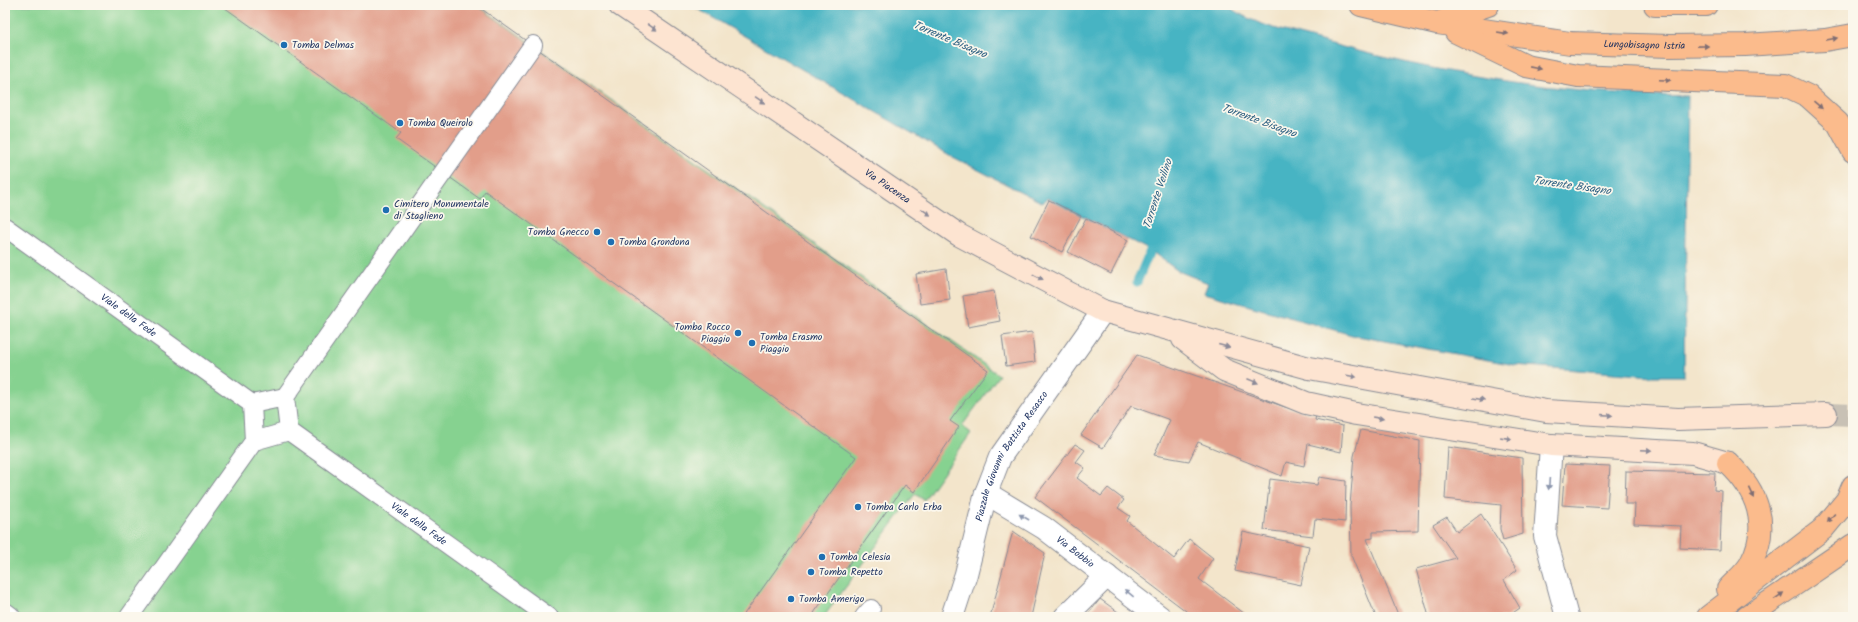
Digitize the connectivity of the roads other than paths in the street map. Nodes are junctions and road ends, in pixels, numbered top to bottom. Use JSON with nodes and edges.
{"nodes":[{"id":1,"x":620,"y":5,"type":"edge"},
{"id":2,"x":1361,"y":5,"type":"edge"},
{"id":3,"x":1488,"y":5,"type":"edge"},
{"id":4,"x":1655,"y":5,"type":"edge"},
{"id":5,"x":1706,"y":5,"type":"edge"},
{"id":6,"x":1437,"y":22,"type":"junction"},
{"id":7,"x":1853,"y":36,"type":"edge"},
{"id":8,"x":533,"y":45,"type":"dead end"},
{"id":9,"x":1853,"y":151,"type":"edge"},
{"id":10,"x":5,"y":227,"type":"edge"},
{"id":11,"x":1102,"y":311,"type":"junction"},
{"id":12,"x":1173,"y":332,"type":"junction"},
{"id":13,"x":285,"y":397,"type":"junction"},
{"id":14,"x":252,"y":404,"type":"junction"},
{"id":15,"x":1826,"y":414,"type":"tunnel mouth"},
{"id":16,"x":289,"y":431,"type":"junction"},
{"id":17,"x":254,"y":441,"type":"junction"},
{"id":18,"x":1551,"y":445,"type":"junction"},
{"id":19,"x":1853,"y":486,"type":"edge"},
{"id":20,"x":986,"y":493,"type":"junction"},
{"id":21,"x":1853,"y":545,"type":"edge"},
{"id":22,"x":1107,"y":576,"type":"junction"},
{"id":23,"x":5,"y":614,"type":"edge"},
{"id":24,"x":9,"y":617,"type":"edge"},
{"id":25,"x":129,"y":617,"type":"edge"},
{"id":26,"x":549,"y":617,"type":"edge"},
{"id":27,"x":952,"y":617,"type":"edge"},
{"id":28,"x":1065,"y":617,"type":"edge"},
{"id":29,"x":1160,"y":617,"type":"edge"},
{"id":30,"x":1567,"y":617,"type":"edge"},
{"id":31,"x":1703,"y":617,"type":"edge"},
{"id":32,"x":1708,"y":617,"type":"edge"},
{"id":33,"x":1747,"y":617,"type":"edge"}],
"edges":[{"from":1,"to":11,"type":"main road","name":"Via Piacenza","one_way":true},
{"from":2,"to":6,"type":"main road","name":"Lungobisagno Istria"},
{"from":3,"to":6,"type":"main road"},
{"from":4,"to":5,"type":"main road"},
{"from":6,"to":7,"type":"main road","name":"Lungobisagno Istria","one_way":true},
{"from":6,"to":9,"type":"main road","one_way":true},
{"from":8,"to":13,"type":"lane"},
{"from":10,"to":14,"type":"lane","name":"Viale della Fede"},
{"from":11,"to":12,"type":"main road","name":"Via Piacenza"},
{"from":11,"to":20,"type":"street","name":"Piazzale Giovanni Battista Resasco"},
{"from":12,"to":15,"type":"main road","name":"Via Piacenza","one_way":true},
{"from":12,"to":18,"type":"main road","one_way":true},
{"from":13,"to":14,"type":"lane"},
{"from":13,"to":16,"type":"lane"},
{"from":14,"to":17,"type":"lane"},
{"from":16,"to":17,"type":"lane"},
{"from":16,"to":26,"type":"lane","name":"Viale della Fede"},
{"from":17,"to":25,"type":"lane"},
{"from":18,"to":30,"type":"street","one_way":true},
{"from":18,"to":31,"type":"main road","one_way":true},
{"from":19,"to":32,"type":"main road","one_way":true},
{"from":22,"to":20,"type":"street","name":"Via Bobbio","one_way":true},
{"from":20,"to":27,"type":"street","name":"Piazzale Giovanni Battista Resasco"},
{"from":33,"to":21,"type":"main road","one_way":true},
{"from":22,"to":28,"type":"street"},
{"from":29,"to":22,"type":"street","name":"Via Bobbio","one_way":true},
{"from":23,"to":24,"type":"street"}]}
